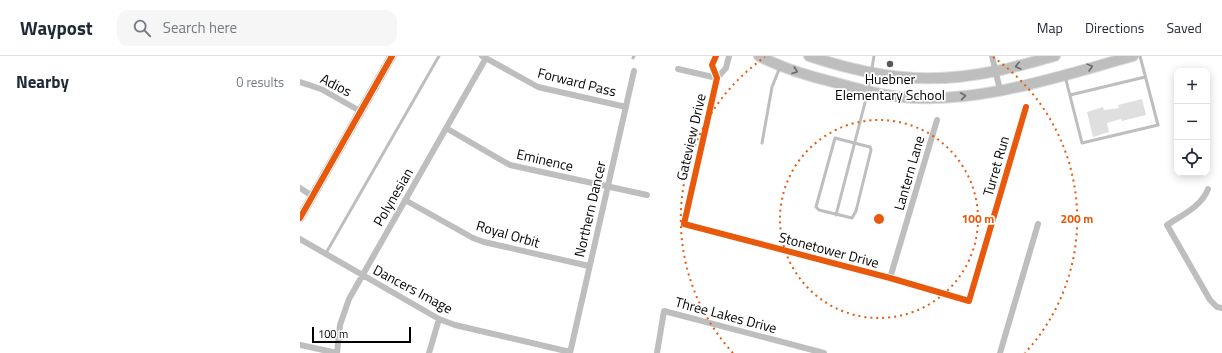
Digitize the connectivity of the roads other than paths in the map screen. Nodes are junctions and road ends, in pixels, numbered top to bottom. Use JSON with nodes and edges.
{"nodes":[{"id":1,"x":392,"y":56,"type":"edge"},
{"id":2,"x":439,"y":56,"type":"edge"},
{"id":3,"x":716,"y":56,"type":"edge"},
{"id":4,"x":729,"y":56,"type":"edge"},
{"id":5,"x":759,"y":56,"type":"edge"},
{"id":6,"x":810,"y":56,"type":"edge"},
{"id":7,"x":874,"y":56,"type":"edge"},
{"id":8,"x":992,"y":56,"type":"edge"},
{"id":9,"x":1055,"y":56,"type":"edge"},
{"id":10,"x":1133,"y":56,"type":"edge"},
{"id":11,"x":1140,"y":56,"type":"edge"},
{"id":12,"x":484,"y":57,"type":"edge"},
{"id":13,"x":780,"y":65,"type":"junction"},
{"id":14,"x":678,"y":68,"type":"dead end"},
{"id":15,"x":634,"y":71,"type":"dead end"},
{"id":16,"x":996,"y":71,"type":"junction"},
{"id":17,"x":872,"y":72,"type":"junction"},
{"id":18,"x":1064,"y":74,"type":"junction"},
{"id":19,"x":1146,"y":77,"type":"junction"},
{"id":20,"x":717,"y":78,"type":"junction"},
{"id":21,"x":300,"y":82,"type":"edge"},
{"id":22,"x":1000,"y":90,"type":"junction"},
{"id":23,"x":868,"y":91,"type":"junction"},
{"id":24,"x":1070,"y":95,"type":"junction"},
{"id":25,"x":626,"y":107,"type":"junction"},
{"id":26,"x":1026,"y":107,"type":"dead end"},
{"id":27,"x":360,"y":111,"type":"junction"},
{"id":28,"x":937,"y":120,"type":"dead end"},
{"id":29,"x":446,"y":128,"type":"junction"},
{"id":30,"x":855,"y":142,"type":"junction"},
{"id":31,"x":762,"y":143,"type":"dead end"},
{"id":32,"x":608,"y":187,"type":"junction"},
{"id":33,"x":300,"y":188,"type":"edge"},
{"id":34,"x":1208,"y":189,"type":"dead end"},
{"id":35,"x":312,"y":196,"type":"junction"},
{"id":36,"x":647,"y":196,"type":"dead end"},
{"id":37,"x":405,"y":200,"type":"junction"},
{"id":38,"x":836,"y":215,"type":"junction"},
{"id":39,"x":300,"y":218,"type":"edge"},
{"id":40,"x":684,"y":224,"type":"joint"},
{"id":41,"x":1038,"y":224,"type":"dead end"},
{"id":42,"x":300,"y":239,"type":"edge"},
{"id":43,"x":326,"y":253,"type":"junction"},
{"id":44,"x":589,"y":266,"type":"junction"},
{"id":45,"x":362,"y":275,"type":"junction"},
{"id":46,"x":890,"y":278,"type":"junction"},
{"id":47,"x":969,"y":301,"type":"joint"},
{"id":48,"x":1222,"y":308,"type":"edge"},
{"id":49,"x":439,"y":318,"type":"junction"},
{"id":50,"x":300,"y":345,"type":"edge"},
{"id":51,"x":805,"y":351,"type":"edge"},
{"id":52,"x":337,"y":353,"type":"edge"},
{"id":53,"x":429,"y":353,"type":"edge"},
{"id":54,"x":570,"y":353,"type":"edge"},
{"id":55,"x":657,"y":353,"type":"edge"},
{"id":56,"x":824,"y":353,"type":"edge"},
{"id":57,"x":1000,"y":353,"type":"edge"}],
"edges":[{"from":1,"to":27,"type":"street"},
{"from":2,"to":43,"type":"lane"},
{"from":3,"to":20,"type":"street","name":"Gateview Drive"},
{"from":4,"to":20,"type":"street","name":"Gateview Drive"},
{"from":5,"to":13,"type":"main road"},
{"from":6,"to":17,"type":"main road"},
{"from":7,"to":17,"type":"lane"},
{"from":8,"to":16,"type":"street"},
{"from":9,"to":16,"type":"main road","one_way":true},
{"from":18,"to":10,"type":"main road","one_way":true},
{"from":11,"to":19,"type":"lane"},
{"from":12,"to":25,"type":"street","name":"Forward Pass"},
{"from":12,"to":29,"type":"street","name":"Polynesian"},
{"from":13,"to":23,"type":"main road","one_way":true},
{"from":13,"to":31,"type":"lane"},
{"from":14,"to":20,"type":"street"},
{"from":15,"to":25,"type":"street","name":"Northern Dancer"},
{"from":16,"to":17,"type":"main road"},
{"from":16,"to":22,"type":"street"},
{"from":17,"to":23,"type":"lane"},
{"from":18,"to":22,"type":"main road"},
{"from":18,"to":24,"type":"lane"},
{"from":19,"to":24,"type":"lane"},
{"from":19,"to":24,"type":"lane"},
{"from":20,"to":40,"type":"street","name":"Gateview Drive"},
{"from":21,"to":27,"type":"street","name":"Adios"},
{"from":23,"to":22,"type":"main road","one_way":true},
{"from":23,"to":30,"type":"lane"},
{"from":25,"to":32,"type":"street","name":"Northern Dancer"},
{"from":26,"to":47,"type":"street","name":"Turret Run"},
{"from":27,"to":35,"type":"street"},
{"from":28,"to":46,"type":"street","name":"Lantern Lane"},
{"from":29,"to":32,"type":"street","name":"Eminence"},
{"from":29,"to":37,"type":"street","name":"Polynesian"},
{"from":30,"to":38,"type":"lane"},
{"from":30,"to":38,"type":"lane"},
{"from":30,"to":38,"type":"lane"},
{"from":32,"to":36,"type":"street","name":"Eminence"},
{"from":32,"to":44,"type":"street","name":"Northern Dancer"},
{"from":33,"to":35,"type":"street"},
{"from":34,"to":48,"type":"street"},
{"from":35,"to":39,"type":"street"},
{"from":37,"to":44,"type":"street","name":"Royal Orbit"},
{"from":37,"to":45,"type":"street","name":"Polynesian"},
{"from":40,"to":46,"type":"street","name":"Stonetower Drive"},
{"from":41,"to":57,"type":"street"},
{"from":42,"to":43,"type":"street","name":"Dancers Image"},
{"from":43,"to":45,"type":"street","name":"Dancers Image"},
{"from":44,"to":54,"type":"street","name":"Northern Dancer"},
{"from":45,"to":49,"type":"street","name":"Dancers Image"},
{"from":45,"to":52,"type":"street","name":"Polynesian"},
{"from":46,"to":47,"type":"street","name":"Stonetower Drive"},
{"from":49,"to":53,"type":"street"},
{"from":49,"to":54,"type":"street","name":"Dancers Image"},
{"from":50,"to":52,"type":"street"},
{"from":51,"to":55,"type":"street","name":"Three Lakes Drive"},
{"from":51,"to":56,"type":"street","name":"Three Lakes Drive"}]}
